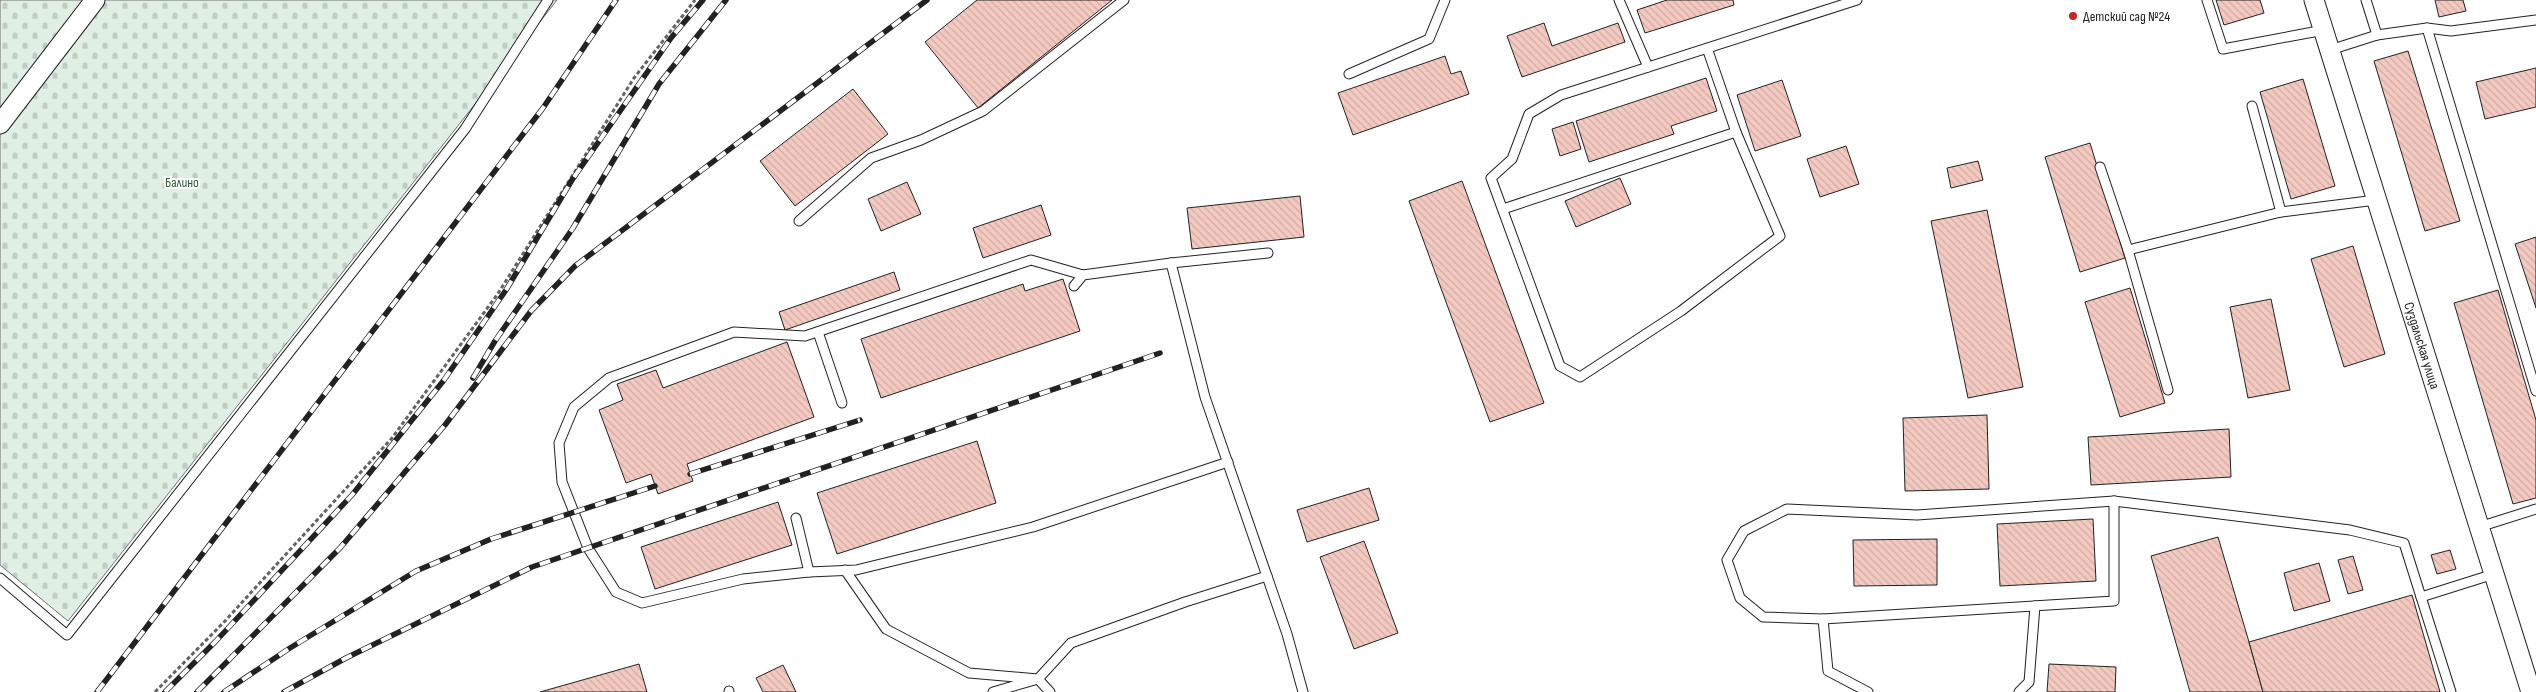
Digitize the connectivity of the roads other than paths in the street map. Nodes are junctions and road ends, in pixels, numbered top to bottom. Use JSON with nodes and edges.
{"nodes":[{"id":1,"x":95,"y":0,"type":"edge"},
{"id":2,"x":548,"y":0,"type":"edge"},
{"id":3,"x":1124,"y":0,"type":"edge"},
{"id":4,"x":1446,"y":0,"type":"edge"},
{"id":5,"x":1618,"y":0,"type":"edge"},
{"id":6,"x":1858,"y":0,"type":"edge"},
{"id":7,"x":2207,"y":0,"type":"edge"},
{"id":8,"x":2314,"y":0,"type":"edge"},
{"id":9,"x":2366,"y":0,"type":"edge"},
{"id":10,"x":1838,"y":3,"type":"edge"},
{"id":11,"x":2536,"y":20,"type":"edge"},
{"id":12,"x":2427,"y":28,"type":"junction"},
{"id":13,"x":2324,"y":30,"type":"junction"},
{"id":14,"x":2377,"y":35,"type":"junction"},
{"id":15,"x":1707,"y":48,"type":"junction"},
{"id":16,"x":2330,"y":50,"type":"junction"},
{"id":17,"x":1648,"y":67,"type":"junction"},
{"id":18,"x":1349,"y":74,"type":"dead end"},
{"id":19,"x":2252,"y":106,"type":"dead end"},
{"id":20,"x":0,"y":124,"type":"edge"},
{"id":21,"x":1736,"y":132,"type":"junction"},
{"id":22,"x":2100,"y":167,"type":"dead end"},
{"id":23,"x":2376,"y":200,"type":"junction"},
{"id":24,"x":1503,"y":209,"type":"junction"},
{"id":25,"x":2281,"y":212,"type":"junction"},
{"id":26,"x":799,"y":221,"type":"dead end"},
{"id":27,"x":2128,"y":250,"type":"junction"},
{"id":28,"x":1268,"y":253,"type":"dead end"},
{"id":29,"x":1171,"y":263,"type":"junction"},
{"id":30,"x":1083,"y":275,"type":"junction"},
{"id":31,"x":1074,"y":286,"type":"dead end"},
{"id":32,"x":818,"y":332,"type":"junction"},
{"id":33,"x":2168,"y":390,"type":"dead end"},
{"id":34,"x":2536,"y":391,"type":"edge"},
{"id":35,"x":842,"y":403,"type":"dead end"},
{"id":36,"x":1228,"y":462,"type":"junction"},
{"id":37,"x":2114,"y":501,"type":"junction"},
{"id":38,"x":2536,"y":509,"type":"edge"},
{"id":39,"x":796,"y":518,"type":"dead end"},
{"id":40,"x":2479,"y":527,"type":"junction"},
{"id":41,"x":845,"y":570,"type":"junction"},
{"id":42,"x":809,"y":572,"type":"junction"},
{"id":43,"x":2494,"y":574,"type":"junction"},
{"id":44,"x":1267,"y":576,"type":"junction"},
{"id":45,"x":0,"y":578,"type":"edge"},
{"id":46,"x":2421,"y":596,"type":"junction"},
{"id":47,"x":2035,"y":606,"type":"junction"},
{"id":48,"x":1823,"y":619,"type":"junction"},
{"id":49,"x":1038,"y":679,"type":"junction"},
{"id":50,"x":993,"y":692,"type":"edge"},
{"id":51,"x":1050,"y":692,"type":"edge"},
{"id":52,"x":1303,"y":692,"type":"edge"},
{"id":53,"x":1868,"y":692,"type":"edge"},
{"id":54,"x":2019,"y":692,"type":"edge"},
{"id":55,"x":2451,"y":692,"type":"edge"},
{"id":56,"x":2531,"y":692,"type":"edge"}],
"edges":[{"from":1,"to":20,"type":"street"},
{"from":2,"to":45,"type":"lane"},
{"from":3,"to":26,"type":"lane"},
{"from":4,"to":18,"type":"lane"},
{"from":5,"to":17,"type":"lane"},
{"from":6,"to":10,"type":"lane"},
{"from":7,"to":13,"type":"lane"},
{"from":8,"to":13,"type":"street","name":"Суздальская улица"},
{"from":9,"to":14,"type":"lane"},
{"from":10,"to":15,"type":"lane"},
{"from":11,"to":12,"type":"lane"},
{"from":12,"to":14,"type":"lane"},
{"from":12,"to":34,"type":"lane"},
{"from":13,"to":16,"type":"street","name":"Суздальская улица"},
{"from":14,"to":16,"type":"lane"},
{"from":15,"to":17,"type":"lane"},
{"from":15,"to":21,"type":"lane"},
{"from":16,"to":23,"type":"street","name":"Суздальская улица"},
{"from":17,"to":24,"type":"lane"},
{"from":19,"to":25,"type":"lane"},
{"from":21,"to":24,"type":"lane"},
{"from":21,"to":24,"type":"lane"},
{"from":22,"to":27,"type":"lane"},
{"from":23,"to":25,"type":"lane"},
{"from":23,"to":40,"type":"street","name":"Суздальская улица"},
{"from":25,"to":27,"type":"lane"},
{"from":27,"to":33,"type":"lane"},
{"from":28,"to":29,"type":"lane"},
{"from":29,"to":30,"type":"lane"},
{"from":29,"to":36,"type":"lane"},
{"from":30,"to":31,"type":"lane"},
{"from":30,"to":32,"type":"lane"},
{"from":32,"to":35,"type":"lane"},
{"from":32,"to":42,"type":"lane"},
{"from":36,"to":41,"type":"lane"},
{"from":36,"to":44,"type":"lane"},
{"from":37,"to":46,"type":"lane"},
{"from":37,"to":47,"type":"lane"},
{"from":37,"to":48,"type":"lane"},
{"from":38,"to":40,"type":"lane"},
{"from":39,"to":42,"type":"lane"},
{"from":40,"to":43,"type":"street","name":"Суздальская улица"},
{"from":41,"to":42,"type":"lane"},
{"from":41,"to":49,"type":"lane"},
{"from":43,"to":46,"type":"lane"},
{"from":43,"to":56,"type":"street","name":"Суздальская улица"},
{"from":44,"to":49,"type":"lane"},
{"from":44,"to":52,"type":"lane"},
{"from":46,"to":55,"type":"lane"},
{"from":47,"to":48,"type":"lane"},
{"from":47,"to":54,"type":"lane"},
{"from":48,"to":53,"type":"lane"},
{"from":49,"to":50,"type":"lane"},
{"from":49,"to":51,"type":"lane"}]}
